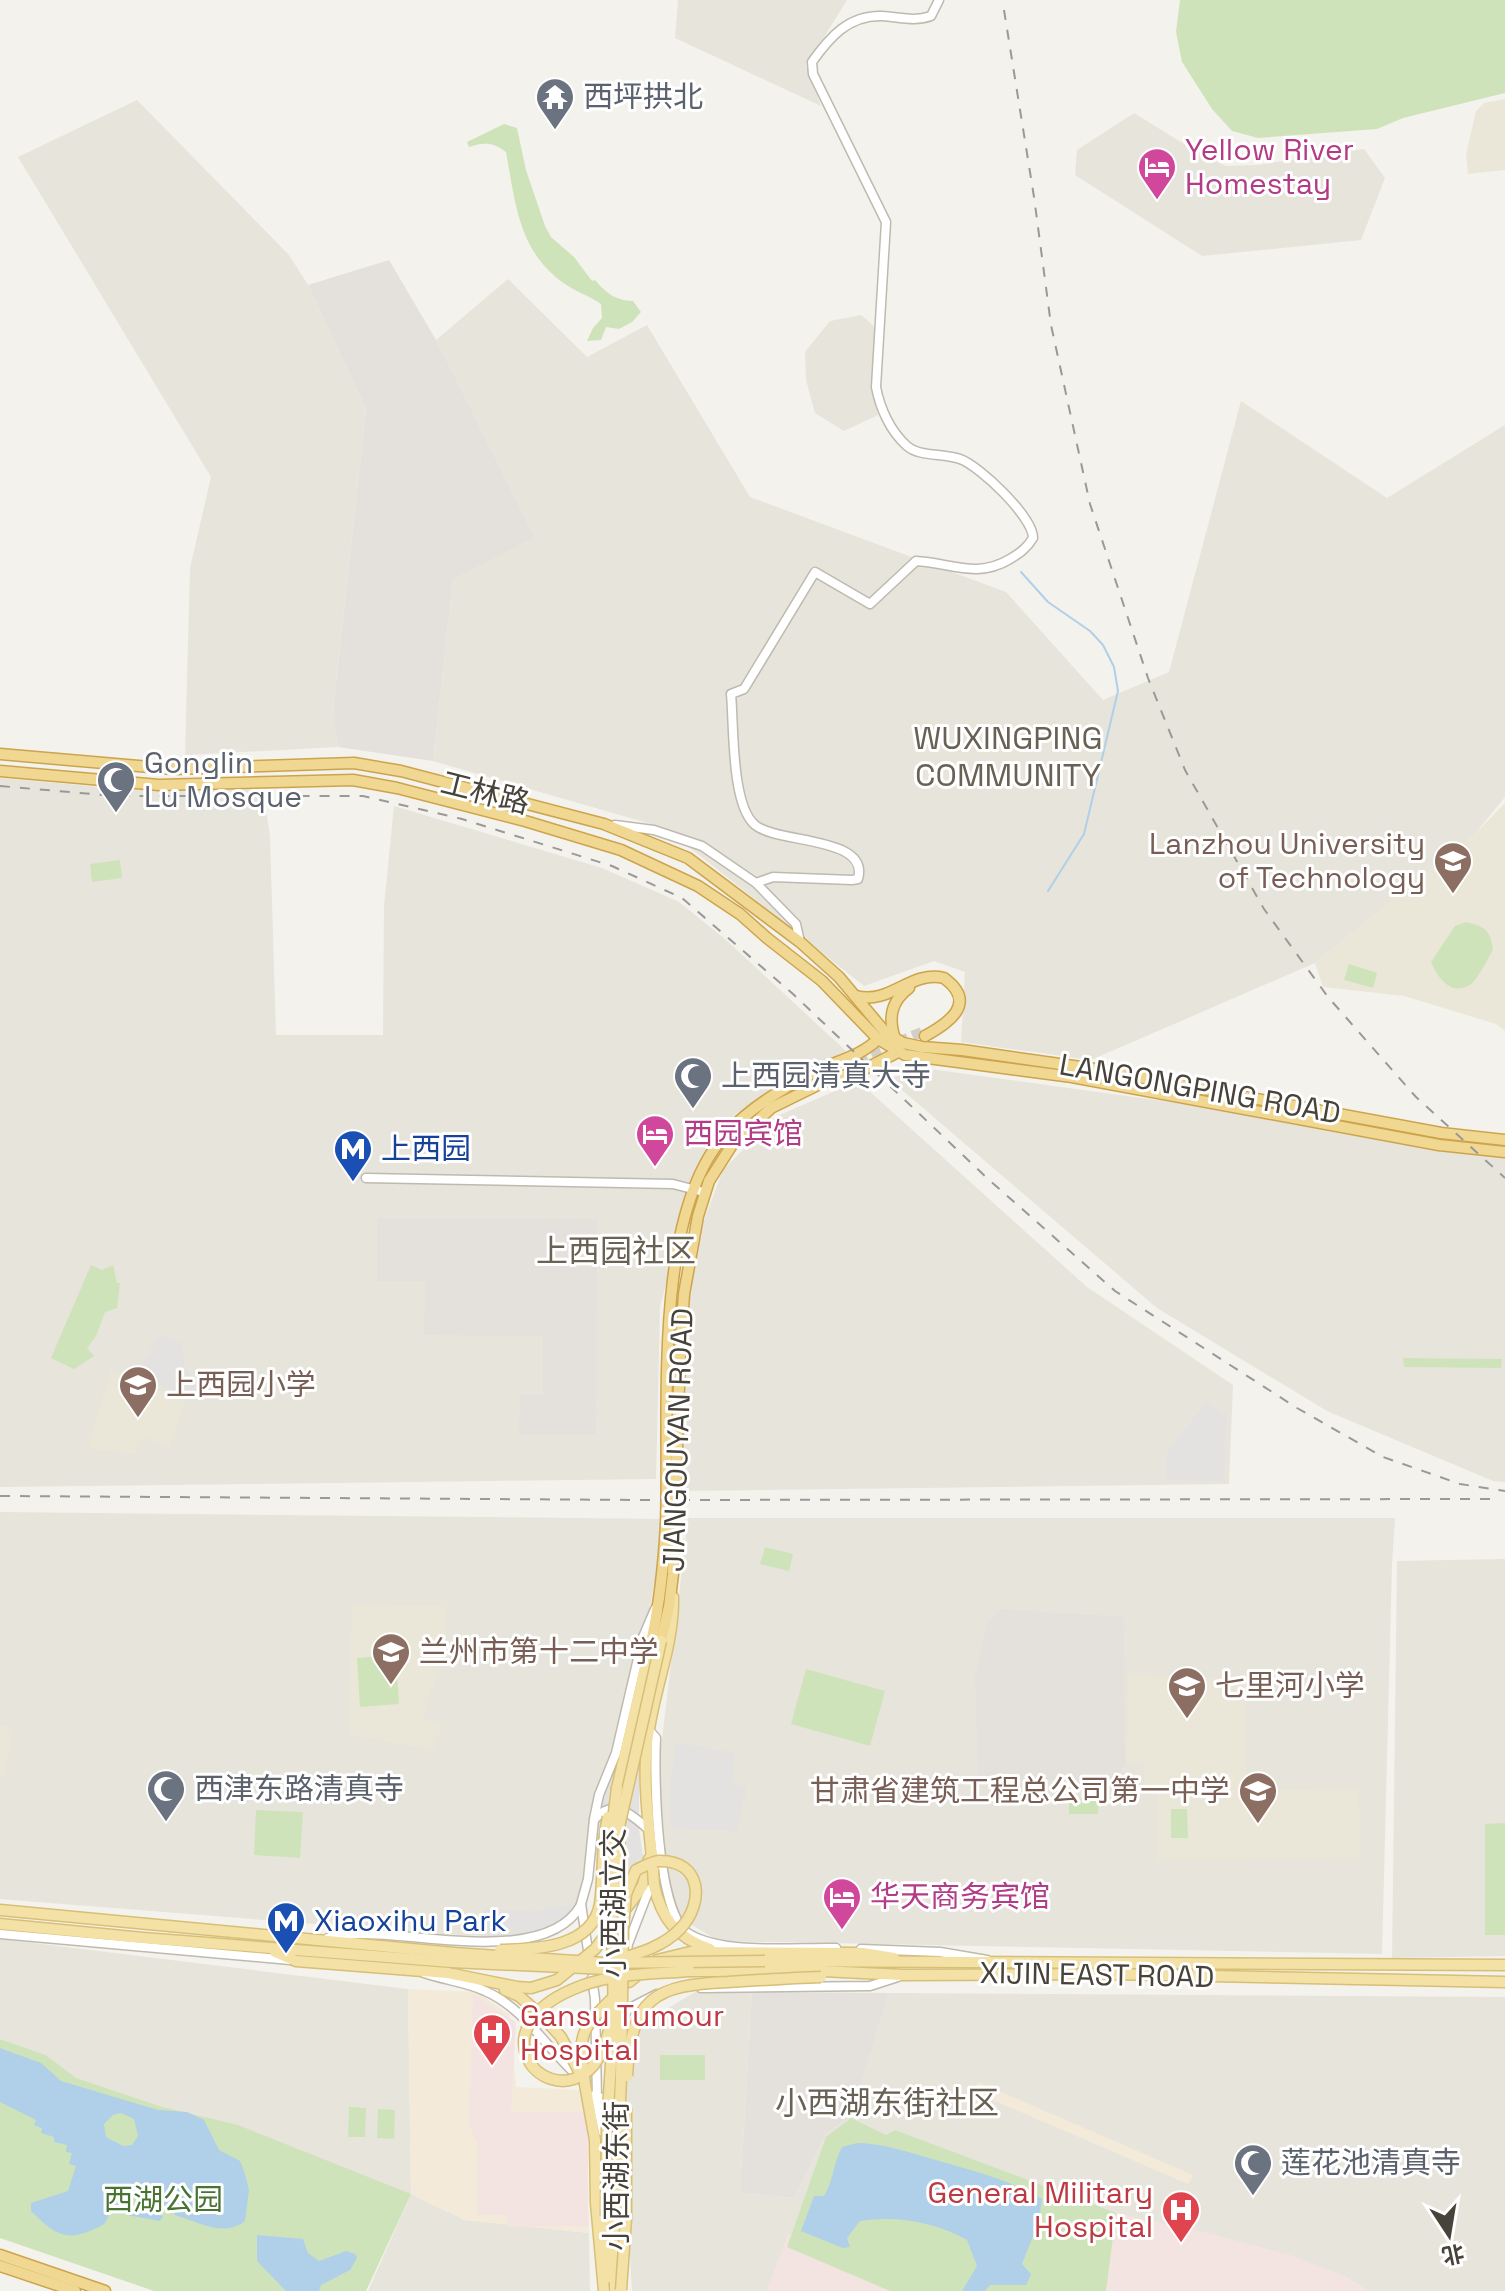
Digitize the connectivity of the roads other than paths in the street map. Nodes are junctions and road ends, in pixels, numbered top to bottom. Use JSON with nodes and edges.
{"nodes":[{"id":1,"x":939,"y":0,"type":"edge"},
{"id":2,"x":0,"y":754,"type":"edge"},
{"id":3,"x":0,"y":771,"type":"edge"},
{"id":4,"x":604,"y":824,"type":"junction"},
{"id":5,"x":756,"y":883,"type":"junction"},
{"id":6,"x":800,"y":942,"type":"junction"},
{"id":7,"x":856,"y":996,"type":"junction"},
{"id":8,"x":878,"y":1039,"type":"junction"},
{"id":9,"x":895,"y":1039,"type":"junction"},
{"id":10,"x":866,"y":1051,"type":"junction"},
{"id":11,"x":898,"y":1052,"type":"junction"},
{"id":12,"x":875,"y":1063,"type":"junction"},
{"id":13,"x":830,"y":1079,"type":"junction"},
{"id":14,"x":786,"y":1089,"type":"junction"},
{"id":15,"x":1505,"y":1140,"type":"edge"},
{"id":16,"x":1505,"y":1152,"type":"edge"},
{"id":17,"x":366,"y":1178,"type":"dead end"},
{"id":18,"x":693,"y":1189,"type":"junction"},
{"id":19,"x":706,"y":1193,"type":"junction"},
{"id":20,"x":673,"y":1583,"type":"junction"},
{"id":21,"x":660,"y":1598,"type":"junction"},
{"id":22,"x":656,"y":1640,"type":"junction"},
{"id":23,"x":649,"y":1730,"type":"junction"},
{"id":24,"x":617,"y":1788,"type":"junction"},
{"id":25,"x":594,"y":1819,"type":"junction"},
{"id":26,"x":648,"y":1829,"type":"junction"},
{"id":27,"x":656,"y":1852,"type":"junction"},
{"id":28,"x":581,"y":1904,"type":"junction"},
{"id":29,"x":0,"y":1910,"type":"edge"},
{"id":30,"x":0,"y":1924,"type":"edge"},
{"id":31,"x":623,"y":1929,"type":"junction"},
{"id":32,"x":0,"y":1934,"type":"edge"},
{"id":33,"x":317,"y":1940,"type":"junction"},
{"id":34,"x":389,"y":1947,"type":"junction"},
{"id":35,"x":751,"y":1947,"type":"junction"},
{"id":36,"x":266,"y":1949,"type":"junction"},
{"id":37,"x":727,"y":1954,"type":"junction"},
{"id":38,"x":452,"y":1958,"type":"junction"},
{"id":39,"x":296,"y":1961,"type":"junction"},
{"id":40,"x":606,"y":1963,"type":"junction"},
{"id":41,"x":918,"y":1963,"type":"junction"},
{"id":42,"x":1000,"y":1963,"type":"junction"},
{"id":43,"x":1505,"y":1965,"type":"edge"},
{"id":44,"x":690,"y":1971,"type":"junction"},
{"id":45,"x":420,"y":1972,"type":"junction"},
{"id":46,"x":822,"y":1974,"type":"junction"},
{"id":47,"x":903,"y":1975,"type":"junction"},
{"id":48,"x":485,"y":1981,"type":"junction"},
{"id":49,"x":1505,"y":1982,"type":"edge"},
{"id":50,"x":616,"y":2023,"type":"junction"},
{"id":51,"x":617,"y":2061,"type":"junction"},
{"id":52,"x":573,"y":2072,"type":"junction"},
{"id":53,"x":595,"y":2075,"type":"junction"},
{"id":54,"x":585,"y":2084,"type":"junction"},
{"id":55,"x":617,"y":2097,"type":"junction"},
{"id":56,"x":597,"y":2098,"type":"junction"},
{"id":57,"x":0,"y":2255,"type":"edge"},
{"id":58,"x":0,"y":2266,"type":"edge"},
{"id":59,"x":75,"y":2291,"type":"edge"},
{"id":60,"x":105,"y":2291,"type":"edge"},
{"id":61,"x":605,"y":2291,"type":"edge"},
{"id":62,"x":619,"y":2291,"type":"edge"}],
"edges":[{"from":1,"to":5,"type":"street"},
{"from":2,"to":4,"type":"highway","name":"工林路"},
{"from":3,"to":8,"type":"highway","name":"工林路"},
{"from":4,"to":5,"type":"street"},
{"from":4,"to":6,"type":"highway","name":"工林路"},
{"from":5,"to":6,"type":"street"},
{"from":6,"to":7,"type":"highway","name":"工林路"},
{"from":7,"to":9,"type":"highway","name":"工林路"},
{"from":7,"to":9,"type":"highway"},
{"from":8,"to":10,"type":"highway"},
{"from":8,"to":11,"type":"highway","name":"工林路"},
{"from":9,"to":15,"type":"highway","name":"LANGONGPING ROAD"},
{"from":10,"to":12,"type":"highway"},
{"from":10,"to":14,"type":"highway"},
{"from":11,"to":12,"type":"highway"},
{"from":11,"to":16,"type":"highway","name":"LANGONGPING ROAD"},
{"from":12,"to":13,"type":"highway"},
{"from":13,"to":14,"type":"highway"},
{"from":13,"to":19,"type":"highway","name":"JIANGOUYAN ROAD"},
{"from":14,"to":18,"type":"highway","name":"JIANGOUYAN ROAD"},
{"from":17,"to":18,"type":"street"},
{"from":18,"to":19,"type":"street"},
{"from":18,"to":21,"type":"highway","name":"JIANGOUYAN ROAD"},
{"from":19,"to":20,"type":"highway","name":"JIANGOUYAN ROAD"},
{"from":20,"to":22,"type":"highway","name":"JIANGOUYAN ROAD"},
{"from":20,"to":23,"type":"main road"},
{"from":21,"to":22,"type":"highway","name":"JIANGOUYAN ROAD"},
{"from":21,"to":25,"type":"street"},
{"from":22,"to":24,"type":"main road"},
{"from":22,"to":31,"type":"main road","bridge":true},
{"from":23,"to":26,"type":"main road"},
{"from":23,"to":27,"type":"street"},
{"from":24,"to":34,"type":"main road","bridge":true},
{"from":24,"to":50,"type":"main road","name":"小西湖立交","bridge":true},
{"from":25,"to":26,"type":"street"},
{"from":25,"to":28,"type":"street"},
{"from":26,"to":27,"type":"main road"},
{"from":27,"to":35,"type":"street"},
{"from":27,"to":37,"type":"main road","bridge":true},
{"from":27,"to":48,"type":"main road","bridge":true},
{"from":27,"to":50,"type":"street","name":"小西湖东街"},
{"from":28,"to":33,"type":"street"},
{"from":28,"to":53,"type":"street"},
{"from":29,"to":33,"type":"main road"},
{"from":30,"to":36,"type":"main road"},
{"from":31,"to":40,"type":"main road","bridge":true},
{"from":31,"to":62,"type":"main road","name":"小西湖立交","bridge":true},
{"from":32,"to":39,"type":"street"},
{"from":33,"to":34,"type":"main road"},
{"from":34,"to":38,"type":"main road"},
{"from":35,"to":37,"type":"street"},
{"from":35,"to":42,"type":"street"},
{"from":36,"to":38,"type":"main road"},
{"from":36,"to":39,"type":"main road"},
{"from":37,"to":41,"type":"main road"},
{"from":37,"to":54,"type":"main road","bridge":true},
{"from":38,"to":40,"type":"main road","bridge":true},
{"from":38,"to":44,"type":"main road","bridge":true},
{"from":39,"to":45,"type":"main road"},
{"from":40,"to":41,"type":"main road","bridge":true},
{"from":41,"to":42,"type":"main road"},
{"from":42,"to":43,"type":"main road"},
{"from":44,"to":46,"type":"main road"},
{"from":44,"to":50,"type":"main road","bridge":true},
{"from":45,"to":48,"type":"main road"},
{"from":45,"to":52,"type":"street","name":"小西湖东街"},
{"from":46,"to":47,"type":"main road","name":"XIJIN EAST ROAD"},
{"from":46,"to":62,"type":"main road","bridge":true},
{"from":47,"to":49,"type":"main road","name":"XIJIN EAST ROAD"},
{"from":47,"to":50,"type":"street"},
{"from":48,"to":54,"type":"main road","bridge":true},
{"from":50,"to":51,"type":"street","name":"小西湖东街"},
{"from":50,"to":61,"type":"main road","name":"小西湖立交","bridge":true},
{"from":51,"to":53,"type":"street"},
{"from":51,"to":55,"type":"street","name":"小西湖东街"},
{"from":52,"to":53,"type":"street"},
{"from":52,"to":56,"type":"street","name":"小西湖东街"},
{"from":53,"to":56,"type":"street"},
{"from":54,"to":61,"type":"main road"},
{"from":55,"to":56,"type":"street"},
{"from":55,"to":62,"type":"street","name":"小西湖东街"},
{"from":56,"to":61,"type":"street","name":"小西湖东街"},
{"from":57,"to":60,"type":"highway"},
{"from":58,"to":59,"type":"highway"}]}
